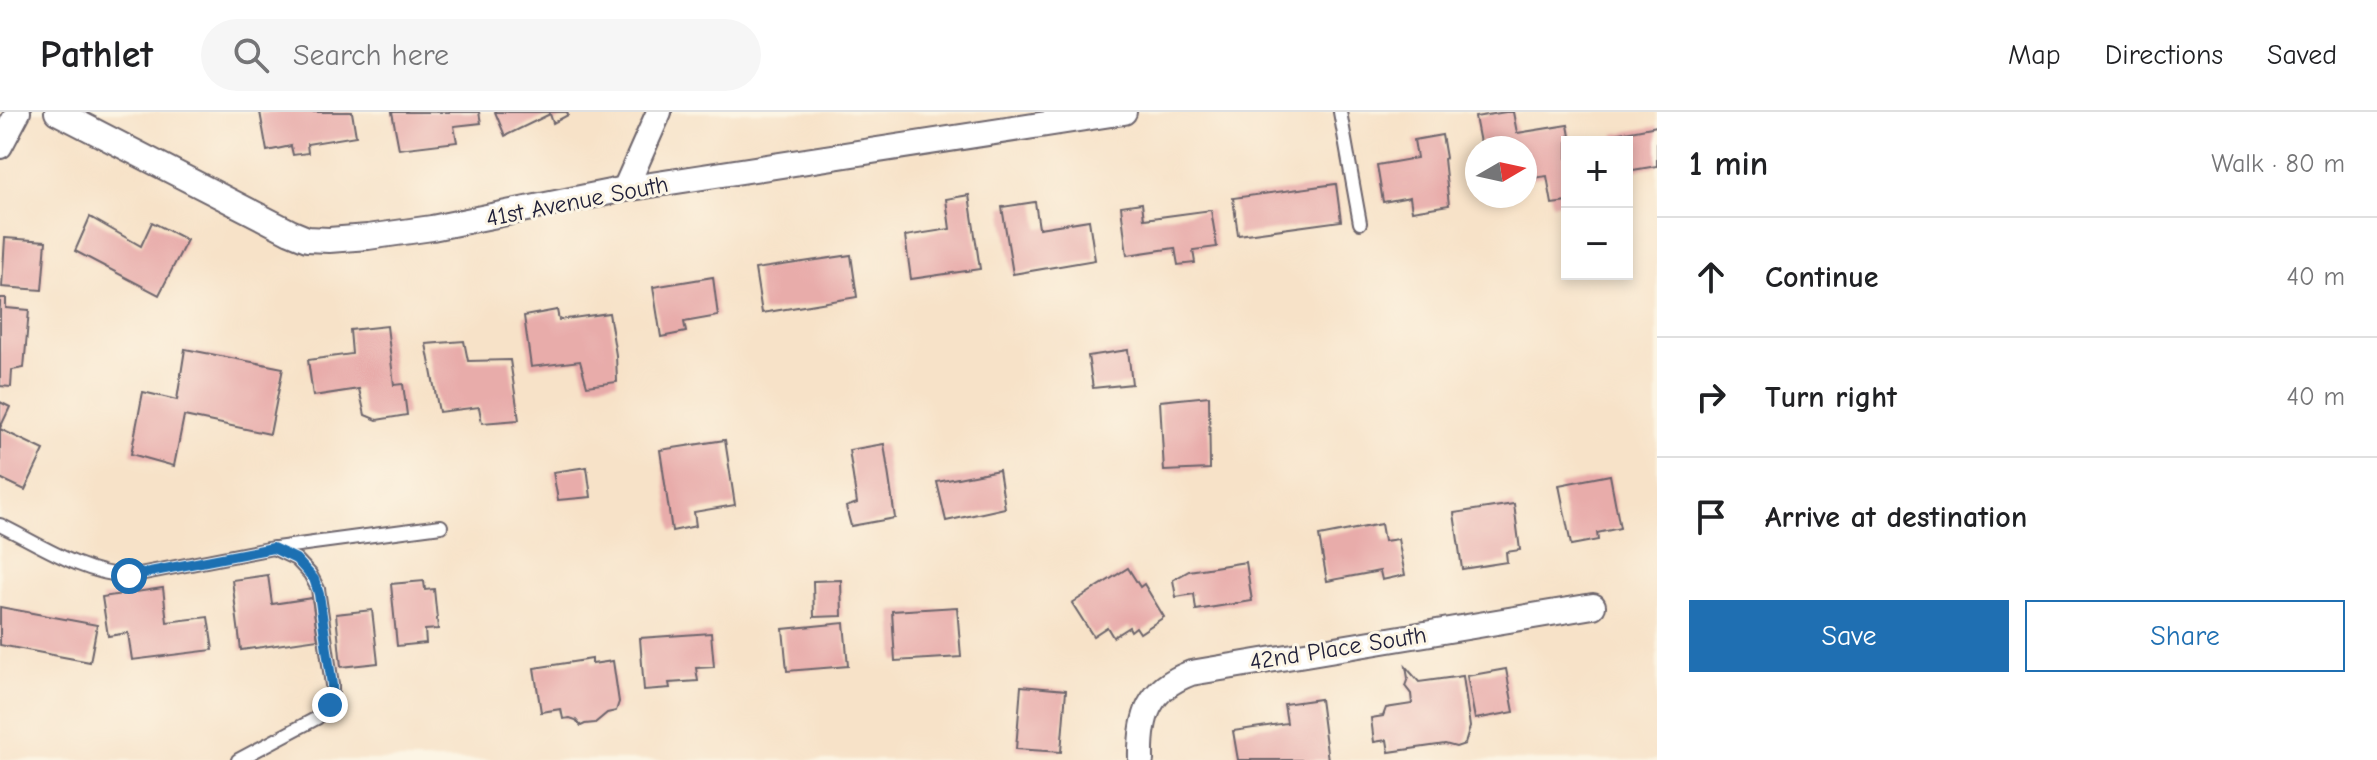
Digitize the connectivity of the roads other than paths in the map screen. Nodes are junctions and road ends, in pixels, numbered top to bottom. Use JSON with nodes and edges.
{"nodes":[{"id":1,"x":18,"y":112,"type":"edge"},
{"id":2,"x":57,"y":112,"type":"edge"},
{"id":3,"x":659,"y":112,"type":"edge"},
{"id":4,"x":1124,"y":112,"type":"edge"},
{"id":5,"x":1340,"y":112,"type":"edge"},
{"id":6,"x":0,"y":146,"type":"edge"},
{"id":7,"x":625,"y":189,"type":"junction"},
{"id":8,"x":1360,"y":223,"type":"dead end"},
{"id":9,"x":0,"y":525,"type":"edge"},
{"id":10,"x":441,"y":526,"type":"dead end"},
{"id":11,"x":273,"y":548,"type":"junction"},
{"id":12,"x":1593,"y":606,"type":"dead end"},
{"id":13,"x":238,"y":760,"type":"edge"},
{"id":14,"x":1141,"y":760,"type":"edge"}],
"edges":[{"from":1,"to":6,"type":"street"},
{"from":2,"to":7,"type":"street","name":"41st Avenue South"},
{"from":3,"to":7,"type":"street"},
{"from":4,"to":7,"type":"street","name":"41st Avenue South"},
{"from":5,"to":8,"type":"lane"},
{"from":9,"to":11,"type":"lane"},
{"from":10,"to":11,"type":"lane"},
{"from":11,"to":13,"type":"lane"},
{"from":12,"to":14,"type":"street","name":"42nd Place South"}]}
